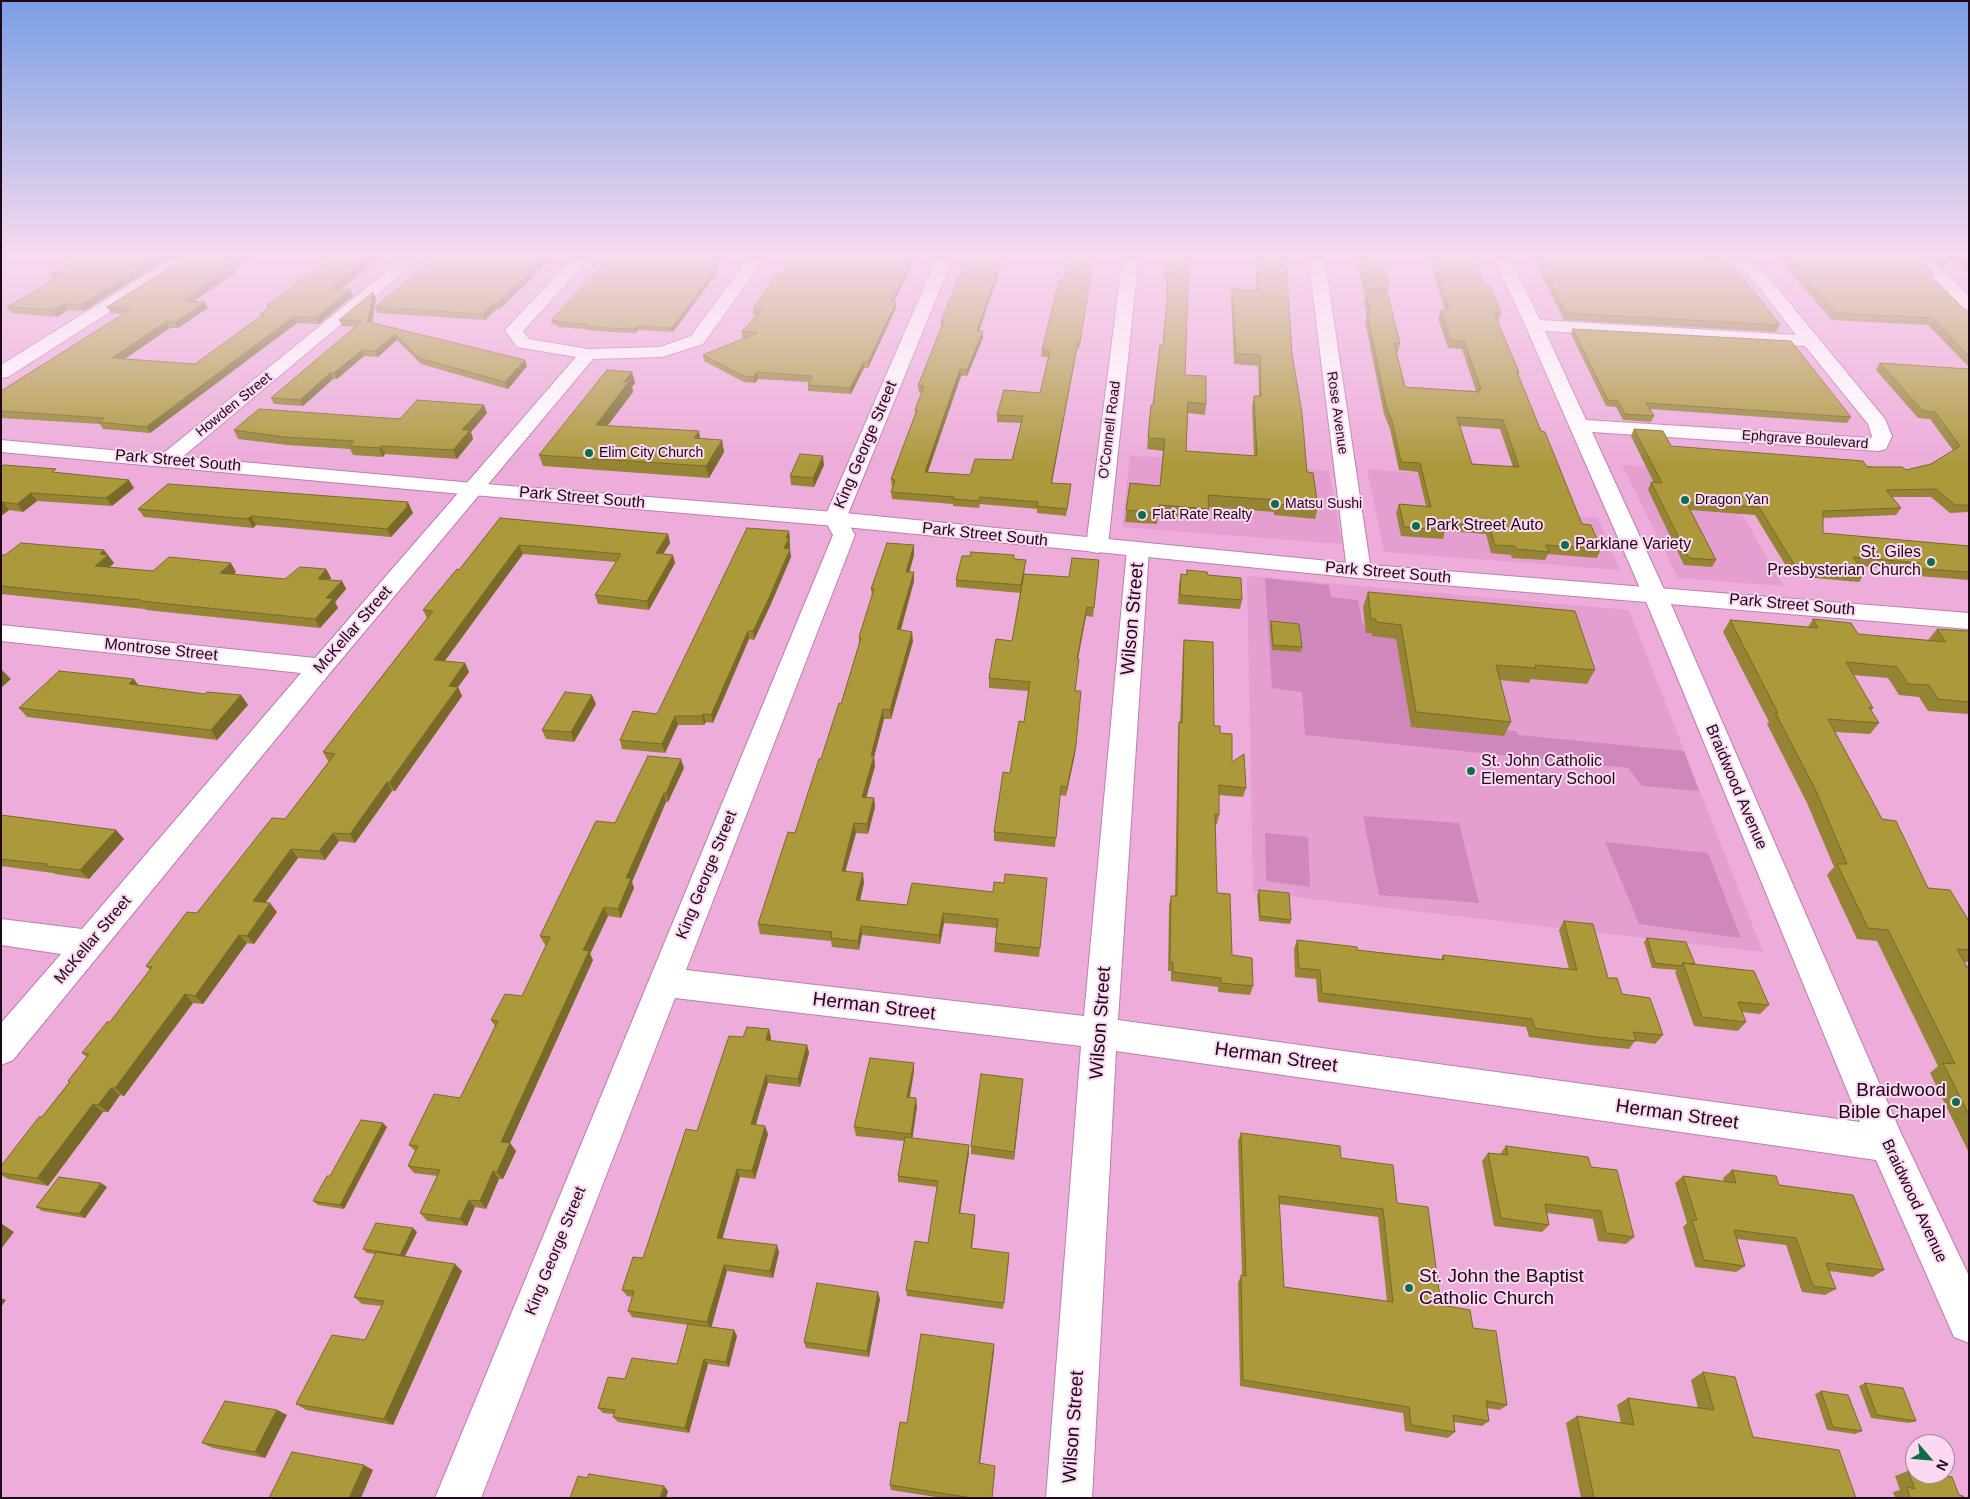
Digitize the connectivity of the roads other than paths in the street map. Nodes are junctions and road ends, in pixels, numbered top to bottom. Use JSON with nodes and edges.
{"nodes":[{"id":1,"x":77,"y":325,"type":"edge"},
{"id":2,"x":331,"y":325,"type":"edge"},
{"id":3,"x":519,"y":325,"type":"edge"},
{"id":4,"x":708,"y":325,"type":"edge"},
{"id":5,"x":917,"y":325,"type":"edge"},
{"id":6,"x":1123,"y":325,"type":"edge"},
{"id":7,"x":1326,"y":325,"type":"edge"},
{"id":8,"x":1534,"y":325,"type":"edge"},
{"id":9,"x":1549,"y":325,"type":"edge"},
{"id":10,"x":1797,"y":325,"type":"edge"},
{"id":11,"x":1810,"y":342,"type":"junction"},
{"id":12,"x":588,"y":354,"type":"junction"},
{"id":13,"x":1,"y":373,"type":"edge"},
{"id":14,"x":1578,"y":425,"type":"junction"},
{"id":15,"x":5,"y":449,"type":"edge"},
{"id":16,"x":167,"y":460,"type":"junction"},
{"id":17,"x":473,"y":489,"type":"junction"},
{"id":18,"x":835,"y":519,"type":"junction"},
{"id":19,"x":1096,"y":546,"type":"junction"},
{"id":20,"x":1138,"y":549,"type":"junction"},
{"id":21,"x":1359,"y":571,"type":"junction"},
{"id":22,"x":1653,"y":594,"type":"junction"},
{"id":23,"x":1969,"y":620,"type":"edge"},
{"id":24,"x":1,"y":633,"type":"edge"},
{"id":25,"x":321,"y":667,"type":"junction"},
{"id":26,"x":1,"y":932,"type":"edge"},
{"id":27,"x":90,"y":944,"type":"junction"},
{"id":28,"x":664,"y":982,"type":"junction"},
{"id":29,"x":1100,"y":1033,"type":"junction"},
{"id":30,"x":1,"y":1049,"type":"edge"},
{"id":31,"x":1887,"y":1144,"type":"junction"},
{"id":32,"x":1959,"y":1280,"type":"edge"},
{"id":33,"x":1969,"y":1322,"type":"edge"},
{"id":34,"x":458,"y":1498,"type":"edge"},
{"id":35,"x":1069,"y":1498,"type":"edge"}],
"edges":[{"from":1,"to":13,"type":"street"},
{"from":2,"to":16,"type":"street","name":"Howden Street"},
{"from":3,"to":12,"type":"street"},
{"from":4,"to":12,"type":"street"},
{"from":5,"to":18,"type":"street","name":"King George Street"},
{"from":6,"to":19,"type":"street","name":"O'Connell Road"},
{"from":7,"to":21,"type":"street","name":"Rose Avenue"},
{"from":8,"to":14,"type":"street","name":"Braidwood Avenue"},
{"from":9,"to":11,"type":"street"},
{"from":10,"to":11,"type":"street","name":"Ephgrave Boulevard"},
{"from":11,"to":14,"type":"street","name":"Ephgrave Boulevard"},
{"from":12,"to":17,"type":"street","name":"McKellar Street"},
{"from":14,"to":22,"type":"street","name":"Braidwood Avenue"},
{"from":15,"to":16,"type":"street","name":"Park Street South"},
{"from":16,"to":17,"type":"street","name":"Park Street South"},
{"from":17,"to":18,"type":"street","name":"Park Street South"},
{"from":17,"to":25,"type":"street","name":"McKellar Street"},
{"from":18,"to":19,"type":"street","name":"Park Street South"},
{"from":18,"to":28,"type":"street","name":"King George Street"},
{"from":19,"to":20,"type":"street","name":"Park Street South"},
{"from":20,"to":21,"type":"street","name":"Park Street South"},
{"from":20,"to":29,"type":"street","name":"Wilson Street"},
{"from":21,"to":22,"type":"street","name":"Park Street South"},
{"from":22,"to":23,"type":"street","name":"Park Street South"},
{"from":22,"to":31,"type":"street","name":"Braidwood Avenue"},
{"from":24,"to":25,"type":"street","name":"Montrose Street"},
{"from":25,"to":27,"type":"street","name":"McKellar Street"},
{"from":26,"to":27,"type":"street"},
{"from":27,"to":30,"type":"street","name":"McKellar Street"},
{"from":28,"to":29,"type":"street","name":"Herman Street"},
{"from":28,"to":34,"type":"street","name":"King George Street"},
{"from":29,"to":31,"type":"street","name":"Herman Street"},
{"from":29,"to":35,"type":"street","name":"Wilson Street"},
{"from":31,"to":32,"type":"street","name":"Braidwood Avenue"},
{"from":32,"to":33,"type":"street","name":"Braidwood Avenue"}]}
